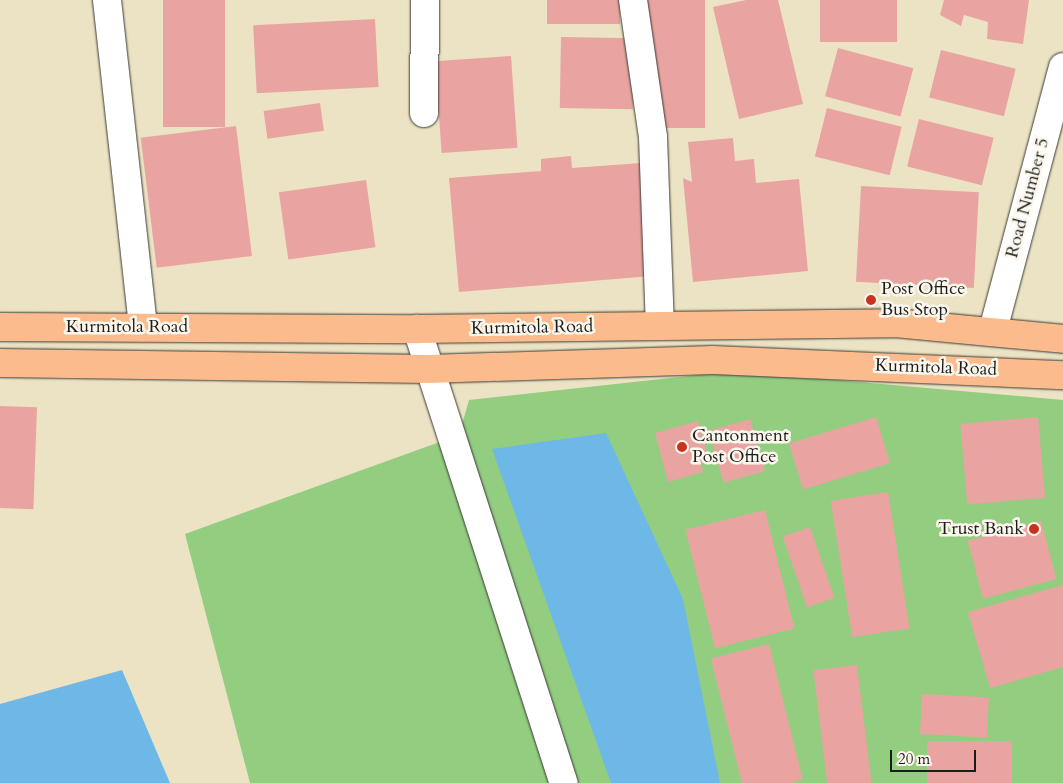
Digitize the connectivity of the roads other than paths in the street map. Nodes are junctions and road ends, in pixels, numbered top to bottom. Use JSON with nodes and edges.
{"nodes":[{"id":1,"x":107,"y":0,"type":"edge"},
{"id":2,"x":424,"y":0,"type":"edge"},
{"id":3,"x":634,"y":0,"type":"edge"},
{"id":4,"x":1063,"y":66,"type":"edge"},
{"id":5,"x":424,"y":113,"type":"dead end"},
{"id":6,"x":660,"y":326,"type":"junction"},
{"id":7,"x":0,"y":327,"type":"edge"},
{"id":8,"x":143,"y":328,"type":"junction"},
{"id":9,"x":417,"y":329,"type":"junction"},
{"id":10,"x":993,"y":330,"type":"junction"},
{"id":11,"x":1063,"y":339,"type":"edge"},
{"id":12,"x":0,"y":363,"type":"edge"},
{"id":13,"x":428,"y":369,"type":"junction"},
{"id":14,"x":1063,"y":375,"type":"edge"},
{"id":15,"x":564,"y":783,"type":"edge"}],
"edges":[{"from":1,"to":8,"type":"street"},
{"from":2,"to":5,"type":"street"},
{"from":3,"to":6,"type":"street"},
{"from":4,"to":10,"type":"street","name":"Road Number 5"},
{"from":6,"to":9,"type":"main road","name":"Kurmitola Road"},
{"from":6,"to":10,"type":"main road","name":"Kurmitola Road"},
{"from":7,"to":8,"type":"main road","name":"Kurmitola Road"},
{"from":8,"to":9,"type":"main road","name":"Kurmitola Road"},
{"from":9,"to":13,"type":"street"},
{"from":10,"to":11,"type":"main road","name":"Kurmitola Road"},
{"from":12,"to":13,"type":"main road","name":"Kurmitola Road"},
{"from":13,"to":14,"type":"main road","name":"Kurmitola Road"},
{"from":13,"to":15,"type":"street"}]}
